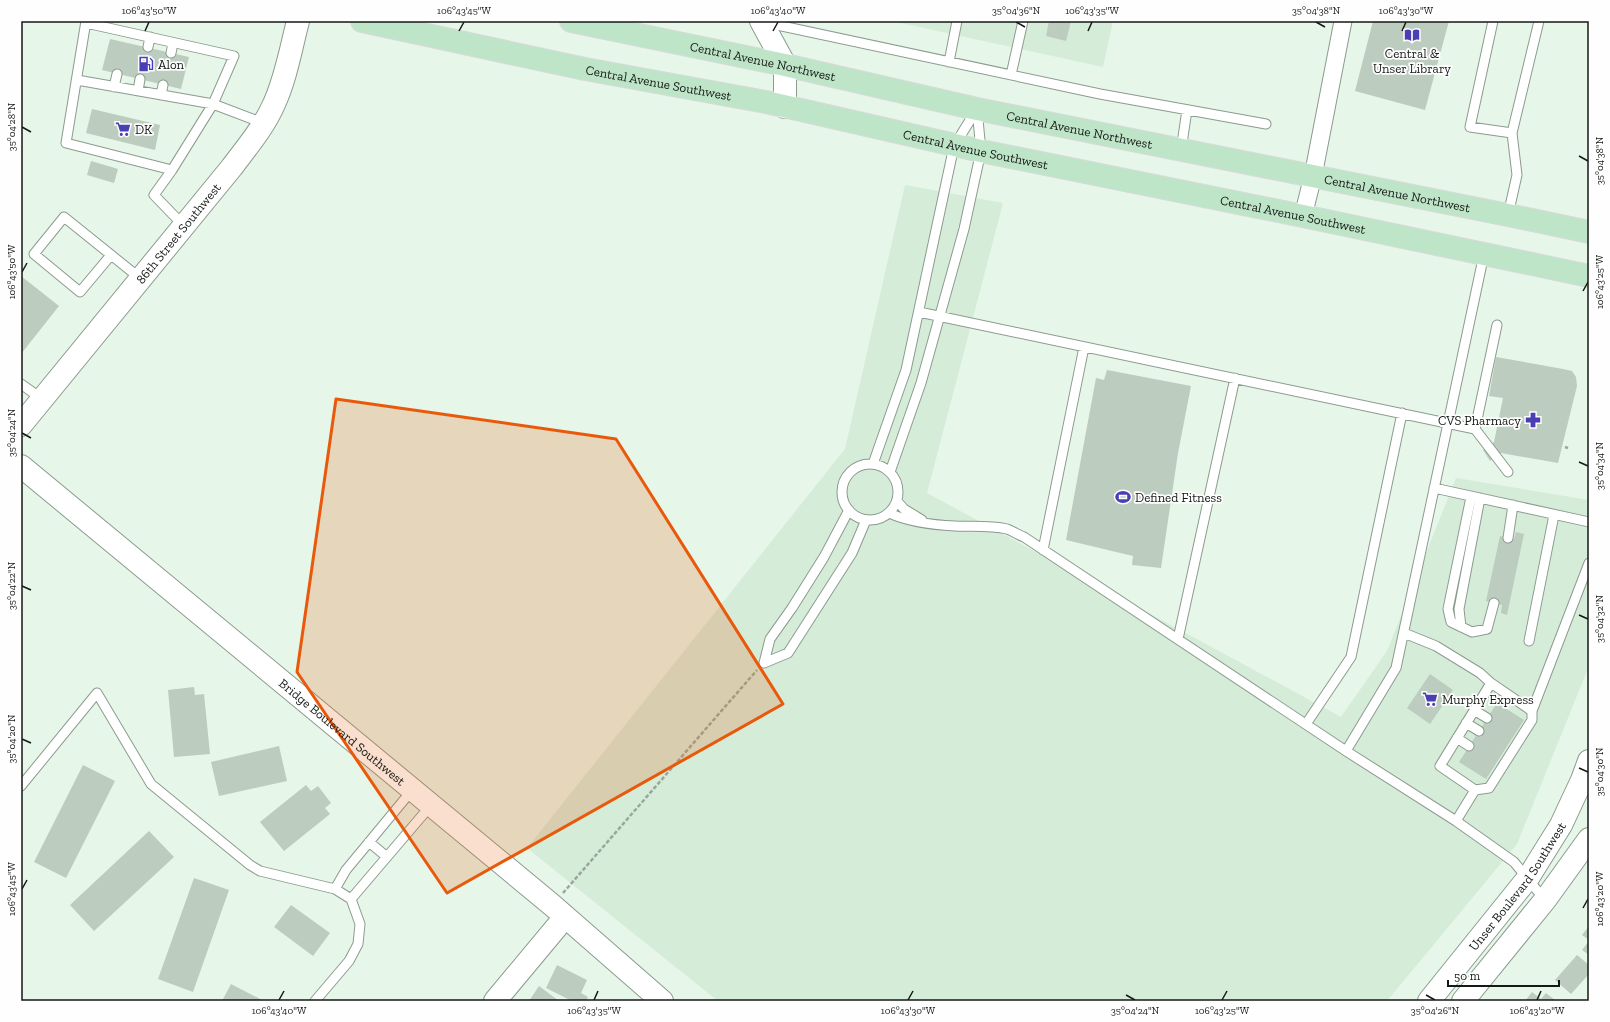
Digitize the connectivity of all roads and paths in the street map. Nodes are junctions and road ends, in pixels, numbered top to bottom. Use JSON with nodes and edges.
{"nodes":[{"id":1,"x":298,"y":21,"type":"edge"},
{"id":2,"x":362,"y":21,"type":"edge"},
{"id":3,"x":571,"y":21,"type":"edge"},
{"id":4,"x":761,"y":21,"type":"edge"},
{"id":5,"x":957,"y":21,"type":"edge"},
{"id":6,"x":1023,"y":21,"type":"edge"},
{"id":7,"x":1343,"y":21,"type":"edge"},
{"id":8,"x":1493,"y":21,"type":"edge"},
{"id":9,"x":1539,"y":21,"type":"edge"},
{"id":10,"x":86,"y":22,"type":"edge"},
{"id":11,"x":126,"y":32,"type":"junction"},
{"id":12,"x":150,"y":38,"type":"junction"},
{"id":13,"x":124,"y":42,"type":"dead end"},
{"id":14,"x":173,"y":42,"type":"junction"},
{"id":15,"x":148,"y":47,"type":"dead end"},
{"id":16,"x":171,"y":53,"type":"dead end"},
{"id":17,"x":949,"y":62,"type":"junction"},
{"id":18,"x":785,"y":65,"type":"junction"},
{"id":19,"x":117,"y":74,"type":"dead end"},
{"id":20,"x":1011,"y":75,"type":"junction"},
{"id":21,"x":77,"y":80,"type":"junction"},
{"id":22,"x":140,"y":80,"type":"dead end"},
{"id":23,"x":163,"y":85,"type":"dead end"},
{"id":24,"x":114,"y":87,"type":"junction"},
{"id":25,"x":138,"y":91,"type":"junction"},
{"id":26,"x":161,"y":95,"type":"junction"},
{"id":27,"x":213,"y":104,"type":"junction"},
{"id":28,"x":785,"y":107,"type":"junction"},
{"id":29,"x":977,"y":109,"type":"junction"},
{"id":30,"x":1187,"y":110,"type":"junction"},
{"id":31,"x":263,"y":123,"type":"junction"},
{"id":32,"x":1266,"y":124,"type":"dead end"},
{"id":33,"x":1512,"y":133,"type":"junction"},
{"id":34,"x":954,"y":146,"type":"junction"},
{"id":35,"x":1181,"y":150,"type":"junction"},
{"id":36,"x":981,"y":151,"type":"junction"},
{"id":37,"x":172,"y":170,"type":"junction"},
{"id":38,"x":1313,"y":176,"type":"junction"},
{"id":39,"x":1508,"y":215,"type":"junction"},
{"id":40,"x":1303,"y":216,"type":"junction"},
{"id":41,"x":184,"y":226,"type":"junction"},
{"id":42,"x":1589,"y":232,"type":"edge"},
{"id":43,"x":1484,"y":254,"type":"junction"},
{"id":44,"x":110,"y":255,"type":"junction"},
{"id":45,"x":1589,"y":276,"type":"edge"},
{"id":46,"x":141,"y":279,"type":"junction"},
{"id":47,"x":919,"y":312,"type":"junction"},
{"id":48,"x":940,"y":316,"type":"junction"},
{"id":49,"x":1496,"y":325,"type":"dead end"},
{"id":50,"x":1084,"y":347,"type":"junction"},
{"id":51,"x":1235,"y":378,"type":"junction"},
{"id":52,"x":21,"y":384,"type":"edge"},
{"id":53,"x":42,"y":399,"type":"junction"},
{"id":54,"x":1402,"y":413,"type":"junction"},
{"id":55,"x":1449,"y":423,"type":"junction"},
{"id":56,"x":21,"y":425,"type":"edge"},
{"id":57,"x":1475,"y":429,"type":"junction"},
{"id":58,"x":874,"y":464,"type":"junction"},
{"id":59,"x":21,"y":466,"type":"edge"},
{"id":60,"x":890,"y":472,"type":"junction"},
{"id":61,"x":1508,"y":472,"type":"dead end"},
{"id":62,"x":1434,"y":488,"type":"junction"},
{"id":63,"x":1476,"y":497,"type":"junction"},
{"id":64,"x":897,"y":502,"type":"junction"},
{"id":65,"x":1513,"y":505,"type":"junction"},
{"id":66,"x":849,"y":510,"type":"junction"},
{"id":67,"x":889,"y":513,"type":"junction"},
{"id":68,"x":1554,"y":514,"type":"junction"},
{"id":69,"x":866,"y":520,"type":"junction"},
{"id":70,"x":1589,"y":522,"type":"edge"},
{"id":71,"x":926,"y":523,"type":"junction"},
{"id":72,"x":1508,"y":538,"type":"dead end"},
{"id":73,"x":1043,"y":550,"type":"junction"},
{"id":74,"x":1589,"y":563,"type":"edge"},
{"id":75,"x":1494,"y":603,"type":"dead end"},
{"id":76,"x":1404,"y":633,"type":"junction"},
{"id":77,"x":1178,"y":639,"type":"junction"},
{"id":78,"x":1529,"y":641,"type":"dead end"},
{"id":79,"x":764,"y":663,"type":"junction"},
{"id":80,"x":1491,"y":683,"type":"junction"},
{"id":81,"x":1474,"y":710,"type":"junction"},
{"id":82,"x":1532,"y":711,"type":"junction"},
{"id":83,"x":1487,"y":718,"type":"dead end"},
{"id":84,"x":1466,"y":723,"type":"junction"},
{"id":85,"x":1306,"y":724,"type":"junction"},
{"id":86,"x":1479,"y":731,"type":"dead end"},
{"id":87,"x":1457,"y":738,"type":"junction"},
{"id":88,"x":1469,"y":746,"type":"dead end"},
{"id":89,"x":1346,"y":751,"type":"junction"},
{"id":90,"x":1589,"y":761,"type":"edge"},
{"id":91,"x":21,"y":786,"type":"edge"},
{"id":92,"x":413,"y":789,"type":"junction"},
{"id":93,"x":1475,"y":790,"type":"junction"},
{"id":94,"x":432,"y":804,"type":"junction"},
{"id":95,"x":1456,"y":821,"type":"junction"},
{"id":96,"x":1589,"y":839,"type":"edge"},
{"id":97,"x":369,"y":842,"type":"junction"},
{"id":98,"x":387,"y":857,"type":"junction"},
{"id":99,"x":1528,"y":878,"type":"junction"},
{"id":100,"x":335,"y":889,"type":"junction"},
{"id":101,"x":351,"y":899,"type":"junction"},
{"id":102,"x":1545,"y":900,"type":"junction"},
{"id":103,"x":558,"y":911,"type":"junction"},
{"id":104,"x":315,"y":1001,"type":"edge"},
{"id":105,"x":495,"y":1001,"type":"edge"},
{"id":106,"x":662,"y":1001,"type":"edge"},
{"id":107,"x":1429,"y":1001,"type":"edge"},
{"id":108,"x":1463,"y":1001,"type":"edge"}],
"edges":[{"from":1,"to":31,"type":"street","name":"86th Street Southwest"},
{"from":2,"to":28,"type":"main road","name":"Central Avenue Southwest"},
{"from":3,"to":18,"type":"main road","name":"Central Avenue Northwest"},
{"from":4,"to":17,"type":"lane"},
{"from":4,"to":18,"type":"street"},
{"from":5,"to":17,"type":"lane"},
{"from":6,"to":20,"type":"lane"},
{"from":7,"to":38,"type":"street"},
{"from":8,"to":33,"type":"lane"},
{"from":9,"to":33,"type":"lane"},
{"from":10,"to":11,"type":"lane"},
{"from":10,"to":21,"type":"lane"},
{"from":11,"to":12,"type":"lane"},
{"from":11,"to":13,"type":"lane"},
{"from":12,"to":14,"type":"lane"},
{"from":12,"to":15,"type":"lane"},
{"from":14,"to":16,"type":"lane"},
{"from":14,"to":27,"type":"lane"},
{"from":17,"to":20,"type":"lane"},
{"from":18,"to":28,"type":"street"},
{"from":18,"to":29,"type":"main road","name":"Central Avenue Northwest"},
{"from":19,"to":24,"type":"lane"},
{"from":20,"to":30,"type":"lane"},
{"from":21,"to":24,"type":"lane"},
{"from":21,"to":37,"type":"lane"},
{"from":22,"to":25,"type":"lane"},
{"from":23,"to":26,"type":"lane"},
{"from":24,"to":25,"type":"lane"},
{"from":25,"to":26,"type":"lane"},
{"from":26,"to":27,"type":"lane"},
{"from":27,"to":31,"type":"lane"},
{"from":27,"to":37,"type":"lane"},
{"from":28,"to":34,"type":"main road","name":"Central Avenue Southwest"},
{"from":29,"to":34,"type":"lane"},
{"from":29,"to":35,"type":"main road","name":"Central Avenue Northwest"},
{"from":29,"to":36,"type":"lane"},
{"from":30,"to":32,"type":"lane"},
{"from":30,"to":35,"type":"lane"},
{"from":31,"to":41,"type":"street","name":"86th Street Southwest"},
{"from":33,"to":39,"type":"lane"},
{"from":34,"to":36,"type":"main road","name":"Central Avenue Southwest"},
{"from":34,"to":47,"type":"lane"},
{"from":35,"to":38,"type":"main road","name":"Central Avenue Northwest"},
{"from":36,"to":40,"type":"main road","name":"Central Avenue Southwest"},
{"from":36,"to":48,"type":"lane"},
{"from":37,"to":41,"type":"lane"},
{"from":38,"to":39,"type":"main road","name":"Central Avenue Northwest"},
{"from":38,"to":40,"type":"street"},
{"from":39,"to":42,"type":"main road","name":"Central Avenue Northwest"},
{"from":40,"to":43,"type":"main road","name":"Central Avenue Southwest"},
{"from":41,"to":46,"type":"street","name":"86th Street Southwest"},
{"from":43,"to":45,"type":"main road","name":"Central Avenue Southwest"},
{"from":43,"to":55,"type":"lane"},
{"from":44,"to":44,"type":"lane"},
{"from":44,"to":46,"type":"lane"},
{"from":46,"to":53,"type":"street","name":"86th Street Southwest"},
{"from":47,"to":48,"type":"lane"},
{"from":47,"to":58,"type":"lane"},
{"from":48,"to":50,"type":"lane"},
{"from":48,"to":60,"type":"lane"},
{"from":49,"to":57,"type":"lane"},
{"from":50,"to":51,"type":"lane"},
{"from":50,"to":73,"type":"lane"},
{"from":51,"to":54,"type":"lane"},
{"from":51,"to":77,"type":"lane"},
{"from":52,"to":53,"type":"lane"},
{"from":53,"to":56,"type":"street","name":"86th Street Southwest"},
{"from":54,"to":55,"type":"lane"},
{"from":54,"to":85,"type":"lane"},
{"from":55,"to":57,"type":"lane"},
{"from":55,"to":62,"type":"lane"},
{"from":57,"to":61,"type":"lane"},
{"from":58,"to":60,"type":"lane"},
{"from":58,"to":66,"type":"lane"},
{"from":59,"to":92,"type":"street","name":"Bridge Boulevard Southwest"},
{"from":60,"to":64,"type":"lane"},
{"from":62,"to":63,"type":"lane"},
{"from":62,"to":76,"type":"lane"},
{"from":63,"to":65,"type":"lane"},
{"from":63,"to":75,"type":"lane"},
{"from":64,"to":67,"type":"lane"},
{"from":64,"to":71,"type":"lane"},
{"from":65,"to":68,"type":"lane"},
{"from":65,"to":72,"type":"lane"},
{"from":66,"to":69,"type":"lane"},
{"from":66,"to":79,"type":"lane"},
{"from":67,"to":69,"type":"lane"},
{"from":67,"to":71,"type":"lane"},
{"from":68,"to":70,"type":"lane"},
{"from":68,"to":78,"type":"lane"},
{"from":69,"to":79,"type":"lane"},
{"from":71,"to":73,"type":"lane"},
{"from":73,"to":77,"type":"lane"},
{"from":74,"to":82,"type":"lane"},
{"from":76,"to":80,"type":"lane"},
{"from":76,"to":89,"type":"lane"},
{"from":77,"to":85,"type":"lane"},
{"from":79,"to":103,"type":"path"},
{"from":80,"to":81,"type":"lane"},
{"from":80,"to":82,"type":"lane"},
{"from":81,"to":83,"type":"lane"},
{"from":81,"to":84,"type":"lane"},
{"from":82,"to":93,"type":"lane"},
{"from":84,"to":86,"type":"lane"},
{"from":84,"to":87,"type":"lane"},
{"from":85,"to":89,"type":"lane"},
{"from":87,"to":88,"type":"lane"},
{"from":87,"to":93,"type":"lane"},
{"from":89,"to":95,"type":"lane"},
{"from":90,"to":99,"type":"street","name":"Unser Boulevard Southwest"},
{"from":91,"to":100,"type":"lane"},
{"from":92,"to":94,"type":"street","name":"Bridge Boulevard Southwest"},
{"from":92,"to":97,"type":"lane"},
{"from":93,"to":95,"type":"lane"},
{"from":94,"to":98,"type":"lane"},
{"from":94,"to":103,"type":"street","name":"Bridge Boulevard Southwest"},
{"from":95,"to":99,"type":"lane"},
{"from":96,"to":102,"type":"street","name":"Unser Boulevard Southwest"},
{"from":97,"to":98,"type":"lane"},
{"from":97,"to":100,"type":"lane"},
{"from":98,"to":101,"type":"lane"},
{"from":99,"to":102,"type":"lane"},
{"from":99,"to":107,"type":"street","name":"Unser Boulevard Southwest"},
{"from":100,"to":101,"type":"lane"},
{"from":101,"to":104,"type":"lane"},
{"from":102,"to":108,"type":"street","name":"Unser Boulevard Southwest"},
{"from":103,"to":105,"type":"street"},
{"from":103,"to":106,"type":"street","name":"Bridge Boulevard Southwest"}]}
